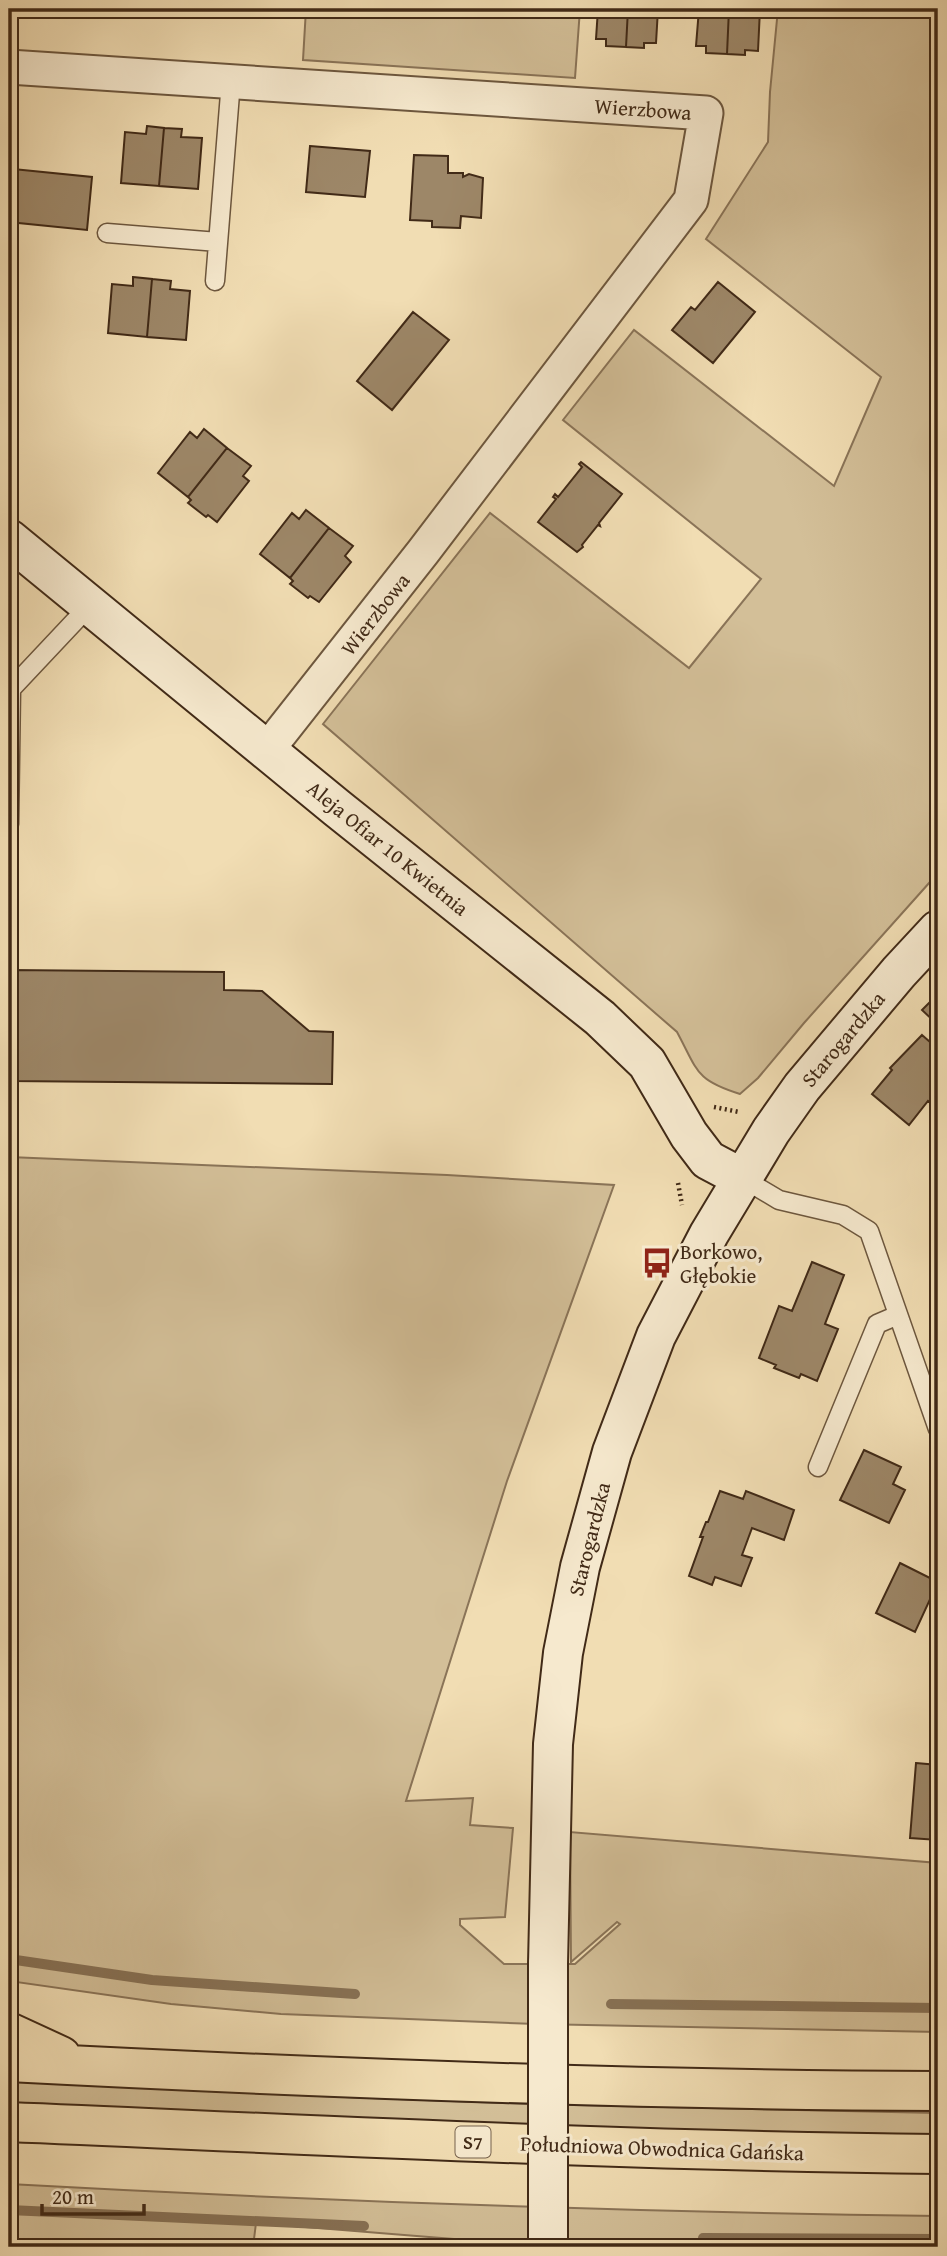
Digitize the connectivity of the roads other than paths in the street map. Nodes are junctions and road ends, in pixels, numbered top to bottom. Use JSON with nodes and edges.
{"nodes":[{"id":1,"x":9,"y":67,"type":"edge"},
{"id":2,"x":231,"y":81,"type":"junction"},
{"id":3,"x":107,"y":233,"type":"dead end"},
{"id":4,"x":218,"y":242,"type":"junction"},
{"id":5,"x":215,"y":281,"type":"dead end"},
{"id":6,"x":9,"y":539,"type":"edge"},
{"id":7,"x":90,"y":604,"type":"junction"},
{"id":8,"x":267,"y":750,"type":"junction"},
{"id":9,"x":9,"y":824,"type":"edge"},
{"id":10,"x":938,"y":930,"type":"edge"},
{"id":11,"x":742,"y":1178,"type":"junction"},
{"id":12,"x":898,"y":1315,"type":"junction"},
{"id":13,"x":938,"y":1429,"type":"edge"},
{"id":14,"x":818,"y":1467,"type":"dead end"},
{"id":15,"x":9,"y":2032,"type":"edge"},
{"id":16,"x":9,"y":2062,"type":"edge"},
{"id":17,"x":82,"y":2066,"type":"junction"},
{"id":18,"x":938,"y":2091,"type":"edge"},
{"id":19,"x":9,"y":2122,"type":"edge"},
{"id":20,"x":938,"y":2154,"type":"edge"},
{"id":21,"x":548,"y":2247,"type":"edge"}],
"edges":[{"from":1,"to":2,"type":"street","name":"Wierzbowa"},
{"from":2,"to":4,"type":"lane"},
{"from":2,"to":8,"type":"street","name":"Wierzbowa"},
{"from":3,"to":4,"type":"lane"},
{"from":4,"to":5,"type":"lane"},
{"from":6,"to":7,"type":"main road","name":"Aleja Ofiar 10 Kwietnia"},
{"from":7,"to":8,"type":"main road","name":"Aleja Ofiar 10 Kwietnia"},
{"from":7,"to":9,"type":"lane"},
{"from":8,"to":11,"type":"main road","name":"Aleja Ofiar 10 Kwietnia"},
{"from":10,"to":11,"type":"main road","name":"Starogardzka"},
{"from":11,"to":12,"type":"lane"},
{"from":11,"to":21,"type":"main road","name":"Starogardzka","bridge":true},
{"from":12,"to":13,"type":"lane"},
{"from":12,"to":14,"type":"lane"},
{"from":15,"to":17,"type":"highway"},
{"from":16,"to":17,"type":"highway"},
{"from":17,"to":18,"type":"highway"},
{"from":19,"to":20,"type":"highway","name":"Południowa Obwodnica Gdańska","number":"S7"}]}
